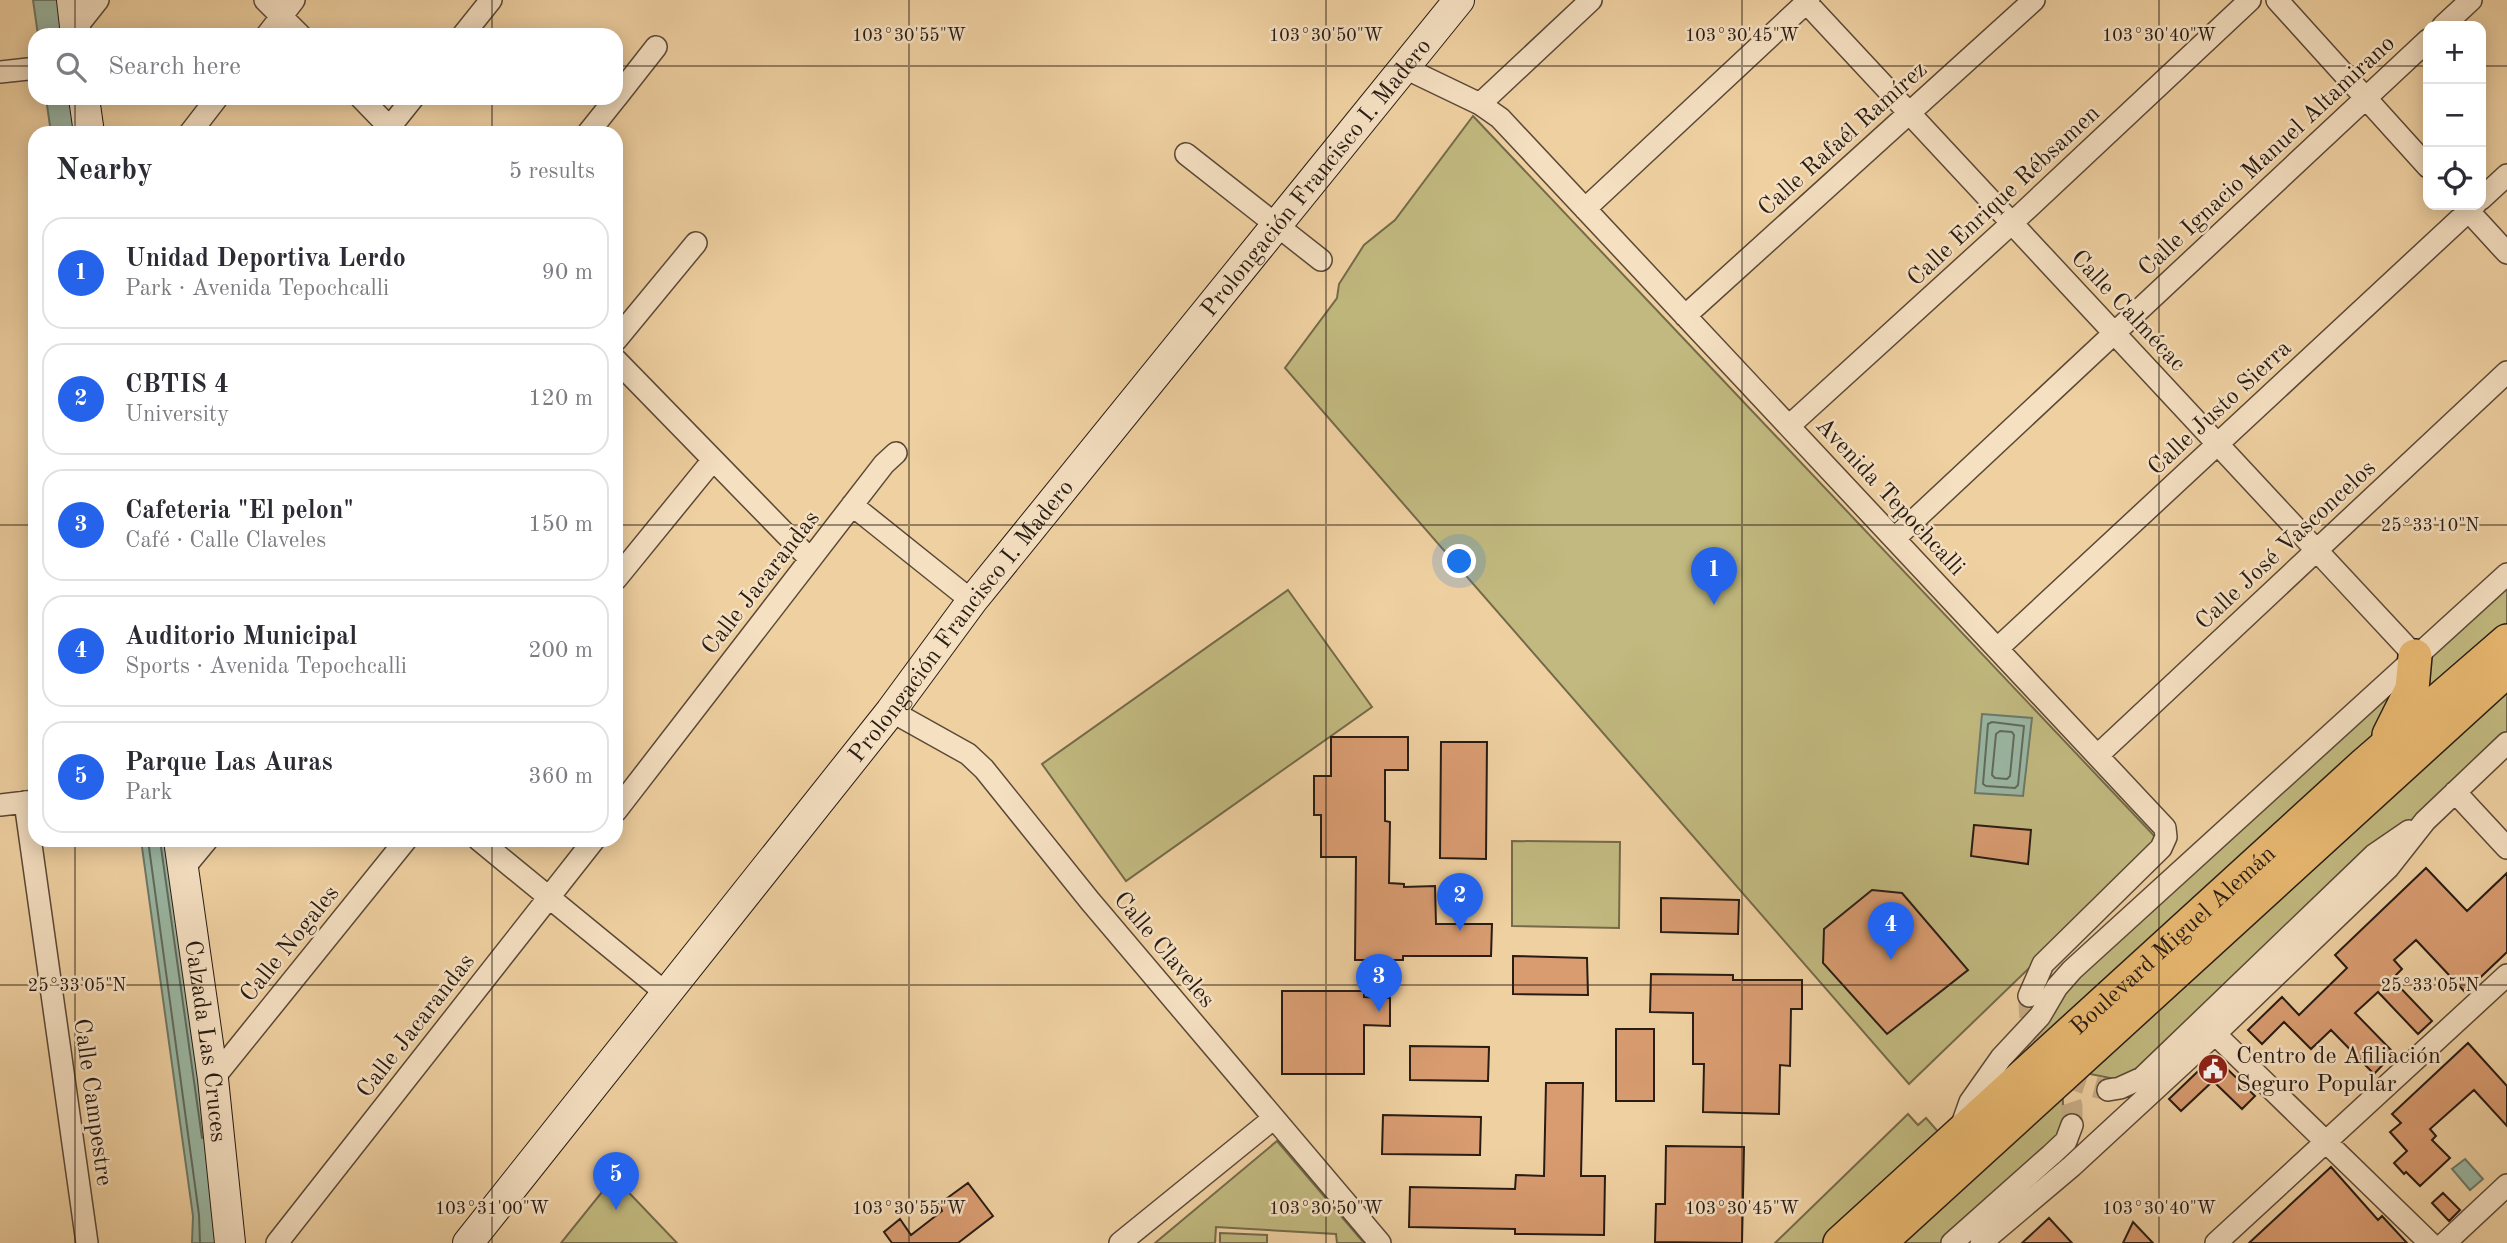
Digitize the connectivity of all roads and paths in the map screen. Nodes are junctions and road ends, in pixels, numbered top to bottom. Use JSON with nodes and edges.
{"nodes":[{"id":1,"x":72,"y":0,"type":"edge"},
{"id":2,"x":98,"y":0,"type":"edge"},
{"id":3,"x":265,"y":0,"type":"edge"},
{"id":4,"x":491,"y":0,"type":"edge"},
{"id":5,"x":1459,"y":0,"type":"edge"},
{"id":6,"x":1591,"y":0,"type":"edge"},
{"id":7,"x":2034,"y":0,"type":"edge"},
{"id":8,"x":2250,"y":0,"type":"edge"},
{"id":9,"x":2277,"y":0,"type":"edge"},
{"id":10,"x":2471,"y":0,"type":"edge"},
{"id":11,"x":1806,"y":1,"type":"edge"},
{"id":12,"x":288,"y":8,"type":"edge"},
{"id":13,"x":2448,"y":21,"type":"edge"},
{"id":14,"x":76,"y":28,"type":"edge"},
{"id":15,"x":79,"y":28,"type":"edge"},
{"id":16,"x":272,"y":28,"type":"edge"},
{"id":17,"x":297,"y":28,"type":"edge"},
{"id":18,"x":469,"y":28,"type":"edge"},
{"id":19,"x":2423,"y":45,"type":"edge"},
{"id":20,"x":656,"y":47,"type":"dead end"},
{"id":21,"x":1405,"y":68,"type":"junction"},
{"id":22,"x":28,"y":69,"type":"dead end"},
{"id":23,"x":0,"y":72,"type":"edge"},
{"id":24,"x":623,"y":89,"type":"edge"},
{"id":25,"x":2366,"y":98,"type":"junction"},
{"id":26,"x":1480,"y":104,"type":"junction"},
{"id":27,"x":85,"y":105,"type":"edge"},
{"id":28,"x":212,"y":105,"type":"edge"},
{"id":29,"x":367,"y":105,"type":"edge"},
{"id":30,"x":408,"y":105,"type":"edge"},
{"id":31,"x":610,"y":105,"type":"edge"},
{"id":32,"x":1910,"y":113,"type":"junction"},
{"id":33,"x":88,"y":126,"type":"edge"},
{"id":34,"x":195,"y":126,"type":"edge"},
{"id":35,"x":386,"y":126,"type":"edge"},
{"id":36,"x":393,"y":126,"type":"edge"},
{"id":37,"x":594,"y":126,"type":"edge"},
{"id":38,"x":1185,"y":154,"type":"dead end"},
{"id":39,"x":2423,"y":161,"type":"edge"},
{"id":40,"x":2507,"y":175,"type":"edge"},
{"id":41,"x":2486,"y":193,"type":"edge"},
{"id":42,"x":1585,"y":209,"type":"junction"},
{"id":43,"x":2467,"y":210,"type":"edge"},
{"id":44,"x":2476,"y":210,"type":"edge"},
{"id":45,"x":2012,"y":223,"type":"junction"},
{"id":46,"x":1278,"y":225,"type":"junction"},
{"id":47,"x":696,"y":243,"type":"dead end"},
{"id":48,"x":2507,"y":253,"type":"edge"},
{"id":49,"x":1321,"y":260,"type":"dead end"},
{"id":50,"x":1685,"y":316,"type":"junction"},
{"id":51,"x":623,"y":332,"type":"edge"},
{"id":52,"x":2115,"y":333,"type":"junction"},
{"id":53,"x":623,"y":367,"type":"edge"},
{"id":54,"x":2507,"y":372,"type":"edge"},
{"id":55,"x":1789,"y":426,"type":"junction"},
{"id":56,"x":2218,"y":444,"type":"junction"},
{"id":57,"x":896,"y":453,"type":"dead end"},
{"id":58,"x":713,"y":460,"type":"junction"},
{"id":59,"x":852,"y":505,"type":"junction"},
{"id":60,"x":1895,"y":538,"type":"junction"},
{"id":61,"x":2317,"y":550,"type":"junction"},
{"id":62,"x":810,"y":559,"type":"junction"},
{"id":63,"x":623,"y":570,"type":"edge"},
{"id":64,"x":2507,"y":574,"type":"edge"},
{"id":65,"x":972,"y":601,"type":"junction"},
{"id":66,"x":2507,"y":641,"type":"edge"},
{"id":67,"x":1998,"y":649,"type":"junction"},
{"id":68,"x":2415,"y":656,"type":"junction"},
{"id":69,"x":2507,"y":670,"type":"edge"},
{"id":70,"x":891,"y":711,"type":"junction"},
{"id":71,"x":2507,"y":743,"type":"edge"},
{"id":72,"x":2098,"y":755,"type":"junction"},
{"id":73,"x":2365,"y":764,"type":"junction"},
{"id":74,"x":2455,"y":792,"type":"junction"},
{"id":75,"x":28,"y":802,"type":"edge"},
{"id":76,"x":623,"y":802,"type":"edge"},
{"id":77,"x":0,"y":805,"type":"edge"},
{"id":78,"x":2425,"y":821,"type":"junction"},
{"id":79,"x":36,"y":847,"type":"edge"},
{"id":80,"x":400,"y":847,"type":"edge"},
{"id":81,"x":487,"y":847,"type":"edge"},
{"id":82,"x":589,"y":847,"type":"edge"},
{"id":83,"x":2507,"y":848,"type":"edge"},
{"id":84,"x":181,"y":855,"type":"edge"},
{"id":85,"x":549,"y":898,"type":"junction"},
{"id":86,"x":2507,"y":975,"type":"edge"},
{"id":87,"x":667,"y":993,"type":"junction"},
{"id":88,"x":2029,"y":996,"type":"tunnel mouth"},
{"id":89,"x":2214,"y":1034,"type":"junction"},
{"id":90,"x":213,"y":1079,"type":"junction"},
{"id":91,"x":2108,"y":1090,"type":"tunnel mouth"},
{"id":92,"x":1274,"y":1118,"type":"junction"},
{"id":93,"x":2072,"y":1125,"type":"tunnel mouth"},
{"id":94,"x":1959,"y":1135,"type":"junction"},
{"id":95,"x":2326,"y":1142,"type":"junction"},
{"id":96,"x":2507,"y":1185,"type":"edge"},
{"id":97,"x":87,"y":1243,"type":"edge"},
{"id":98,"x":230,"y":1243,"type":"edge"},
{"id":99,"x":277,"y":1243,"type":"edge"},
{"id":100,"x":468,"y":1243,"type":"edge"},
{"id":101,"x":1120,"y":1243,"type":"edge"},
{"id":102,"x":1380,"y":1243,"type":"edge"},
{"id":103,"x":1840,"y":1243,"type":"edge"},
{"id":104,"x":1879,"y":1243,"type":"edge"},
{"id":105,"x":1952,"y":1243,"type":"edge"},
{"id":106,"x":1981,"y":1243,"type":"edge"},
{"id":107,"x":2216,"y":1243,"type":"edge"},
{"id":108,"x":2430,"y":1243,"type":"edge"},
{"id":109,"x":2445,"y":1243,"type":"edge"}],
"edges":[{"from":1,"to":14,"type":"main road"},
{"from":2,"to":15,"type":"street"},
{"from":3,"to":12,"type":"street"},
{"from":4,"to":18,"type":"street"},
{"from":5,"to":21,"type":"main road","name":"Prolongación Francisco I. Madero"},
{"from":6,"to":26,"type":"street"},
{"from":7,"to":32,"type":"street","name":"Calle Rafaél Ramírez"},
{"from":8,"to":45,"type":"street","name":"Calle Enrique Rébsamen"},
{"from":9,"to":25,"type":"street"},
{"from":10,"to":13,"type":"street"},
{"from":11,"to":32,"type":"street","name":"Calle Calmécac"},
{"from":11,"to":42,"type":"street"},
{"from":12,"to":16,"type":"street"},
{"from":12,"to":17,"type":"street"},
{"from":19,"to":25,"type":"street","name":"Calle Ignacio Manuel Altamirano"},
{"from":20,"to":24,"type":"street"},
{"from":21,"to":26,"type":"street","name":"Avenida Tepochcalli"},
{"from":21,"to":46,"type":"main road","name":"Prolongación Francisco I. Madero"},
{"from":22,"to":23,"type":"street"},
{"from":25,"to":39,"type":"street"},
{"from":25,"to":52,"type":"street","name":"Calle Ignacio Manuel Altamirano"},
{"from":26,"to":42,"type":"street","name":"Avenida Tepochcalli"},
{"from":27,"to":33,"type":"main road"},
{"from":28,"to":34,"type":"street"},
{"from":29,"to":35,"type":"street"},
{"from":30,"to":36,"type":"street"},
{"from":31,"to":37,"type":"street"},
{"from":32,"to":45,"type":"street","name":"Calle Calmécac"},
{"from":32,"to":50,"type":"street","name":"Calle Rafaél Ramírez"},
{"from":38,"to":46,"type":"street"},
{"from":40,"to":41,"type":"street","name":"Calle Justo Sierra"},
{"from":42,"to":50,"type":"street","name":"Avenida Tepochcalli"},
{"from":43,"to":56,"type":"street","name":"Calle Justo Sierra"},
{"from":44,"to":48,"type":"street"},
{"from":45,"to":52,"type":"street","name":"Calle Calmécac"},
{"from":45,"to":55,"type":"street","name":"Calle Enrique Rébsamen"},
{"from":46,"to":49,"type":"street"},
{"from":46,"to":65,"type":"main road","name":"Prolongación Francisco I. Madero"},
{"from":47,"to":51,"type":"street"},
{"from":50,"to":55,"type":"street","name":"Avenida Tepochcalli"},
{"from":52,"to":56,"type":"street","name":"Calle Calmécac"},
{"from":52,"to":60,"type":"street","name":"Calle Ignacio Manuel Altamirano"},
{"from":53,"to":58,"type":"street"},
{"from":54,"to":61,"type":"street","name":"Calle José Vasconcelos"},
{"from":55,"to":60,"type":"street","name":"Avenida Tepochcalli"},
{"from":56,"to":61,"type":"street","name":"Calle Calmécac"},
{"from":56,"to":67,"type":"street","name":"Calle Justo Sierra"},
{"from":57,"to":59,"type":"street","name":"Calle Jacarandas"},
{"from":58,"to":62,"type":"street"},
{"from":58,"to":63,"type":"street"},
{"from":59,"to":62,"type":"street","name":"Calle Jacarandas"},
{"from":59,"to":65,"type":"street"},
{"from":60,"to":67,"type":"street","name":"Avenida Tepochcalli"},
{"from":61,"to":68,"type":"street","name":"Calle Calmécac"},
{"from":61,"to":72,"type":"street","name":"Calle José Vasconcelos"},
{"from":62,"to":76,"type":"street","name":"Calle Jacarandas"},
{"from":64,"to":68,"type":"street"},
{"from":65,"to":70,"type":"main road","name":"Prolongación Francisco I. Madero"},
{"from":66,"to":73,"type":"main road","name":"Boulevard Miguel Alemán"},
{"from":67,"to":72,"type":"street","name":"Avenida Tepochcalli"},
{"from":68,"to":73,"type":"main road"},
{"from":68,"to":94,"type":"street"},
{"from":69,"to":104,"type":"main road","name":"Boulevard Miguel Alemán"},
{"from":70,"to":87,"type":"main road","name":"Prolongación Francisco I. Madero"},
{"from":70,"to":92,"type":"street","name":"Calle Claveles"},
{"from":71,"to":74,"type":"street"},
{"from":72,"to":88,"type":"street","name":"Avenida Tepochcalli"},
{"from":73,"to":94,"type":"main road","name":"Boulevard Miguel Alemán"},
{"from":74,"to":78,"type":"street"},
{"from":74,"to":83,"type":"street"},
{"from":75,"to":77,"type":"street","name":"Calle Campestre"},
{"from":78,"to":89,"type":"street"},
{"from":78,"to":91,"type":"street"},
{"from":79,"to":97,"type":"street","name":"Calle Campestre"},
{"from":80,"to":90,"type":"street","name":"Calle Nogales"},
{"from":81,"to":85,"type":"street"},
{"from":82,"to":85,"type":"street","name":"Calle Jacarandas"},
{"from":84,"to":90,"type":"main road","name":"Calzada Las Cruces"},
{"from":85,"to":87,"type":"street"},
{"from":85,"to":99,"type":"street","name":"Calle Jacarandas"},
{"from":86,"to":95,"type":"street"},
{"from":87,"to":100,"type":"main road","name":"Prolongación Francisco I. Madero"},
{"from":89,"to":95,"type":"street"},
{"from":89,"to":106,"type":"street"},
{"from":90,"to":98,"type":"main road","name":"Calzada Las Cruces"},
{"from":92,"to":101,"type":"street"},
{"from":92,"to":102,"type":"street","name":"Calle Claveles"},
{"from":93,"to":105,"type":"street"},
{"from":94,"to":103,"type":"main road","name":"Boulevard Miguel Alemán"},
{"from":95,"to":107,"type":"street"},
{"from":95,"to":108,"type":"street"},
{"from":96,"to":109,"type":"street"}]}
